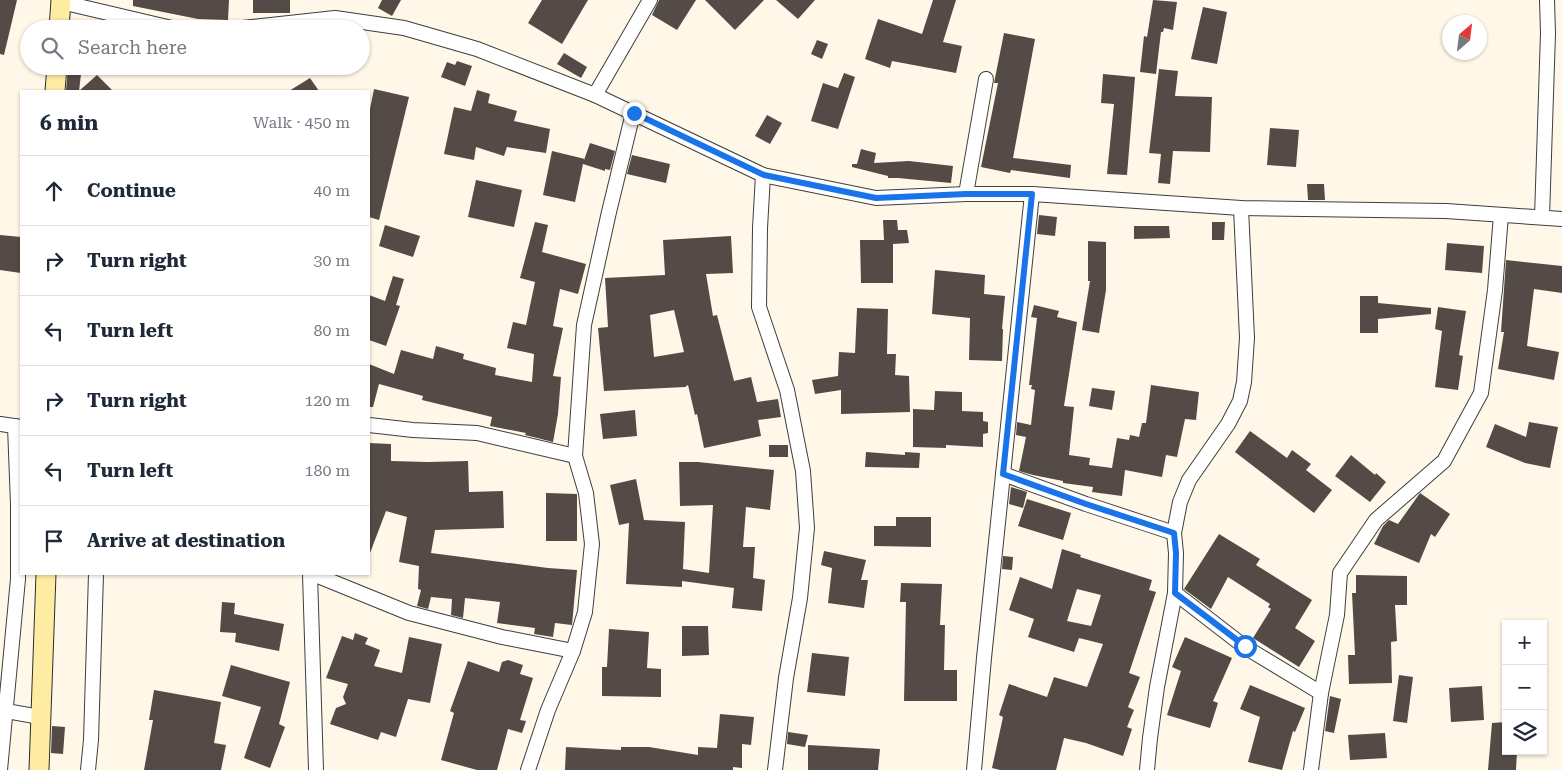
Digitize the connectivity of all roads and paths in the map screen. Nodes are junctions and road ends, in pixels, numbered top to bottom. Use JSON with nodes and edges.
{"nodes":[{"id":1,"x":650,"y":0,"type":"edge"},
{"id":2,"x":1547,"y":0,"type":"edge"},
{"id":3,"x":61,"y":1,"type":"edge"},
{"id":4,"x":60,"y":20,"type":"edge"},
{"id":5,"x":139,"y":20,"type":"edge"},
{"id":6,"x":316,"y":20,"type":"edge"},
{"id":7,"x":349,"y":20,"type":"edge"},
{"id":8,"x":370,"y":23,"type":"edge"},
{"id":9,"x":56,"y":75,"type":"edge"},
{"id":10,"x":986,"y":79,"type":"dead end"},
{"id":11,"x":55,"y":90,"type":"edge"},
{"id":12,"x":595,"y":95,"type":"junction"},
{"id":13,"x":634,"y":113,"type":"junction"},
{"id":14,"x":764,"y":175,"type":"junction"},
{"id":15,"x":966,"y":194,"type":"junction"},
{"id":16,"x":1032,"y":194,"type":"junction"},
{"id":17,"x":1241,"y":208,"type":"junction"},
{"id":18,"x":1500,"y":215,"type":"junction"},
{"id":19,"x":1542,"y":217,"type":"junction"},
{"id":20,"x":1562,"y":219,"type":"edge"},
{"id":21,"x":0,"y":424,"type":"edge"},
{"id":22,"x":370,"y":425,"type":"edge"},
{"id":23,"x":18,"y":426,"type":"edge"},
{"id":24,"x":575,"y":456,"type":"junction"},
{"id":25,"x":1003,"y":474,"type":"junction"},
{"id":26,"x":1174,"y":533,"type":"junction"},
{"id":27,"x":46,"y":575,"type":"edge"},
{"id":28,"x":96,"y":575,"type":"edge"},
{"id":29,"x":311,"y":575,"type":"edge"},
{"id":30,"x":314,"y":575,"type":"edge"},
{"id":31,"x":1175,"y":593,"type":"junction"},
{"id":32,"x":573,"y":652,"type":"junction"},
{"id":33,"x":1321,"y":693,"type":"junction"},
{"id":34,"x":2,"y":711,"type":"edge"},
{"id":35,"x":40,"y":717,"type":"junction"},
{"id":36,"x":0,"y":770,"type":"edge"},
{"id":37,"x":40,"y":770,"type":"edge"},
{"id":38,"x":88,"y":770,"type":"edge"},
{"id":39,"x":316,"y":770,"type":"edge"},
{"id":40,"x":528,"y":770,"type":"edge"},
{"id":41,"x":775,"y":770,"type":"edge"},
{"id":42,"x":974,"y":770,"type":"edge"},
{"id":43,"x":1148,"y":770,"type":"edge"},
{"id":44,"x":1311,"y":770,"type":"edge"}],
"edges":[{"from":1,"to":12,"type":"street"},
{"from":2,"to":19,"type":"street"},
{"from":3,"to":4,"type":"main road"},
{"from":3,"to":5,"type":"street"},
{"from":6,"to":7,"type":"street"},
{"from":8,"to":12,"type":"street"},
{"from":9,"to":11,"type":"main road"},
{"from":10,"to":15,"type":"street"},
{"from":12,"to":13,"type":"street"},
{"from":13,"to":14,"type":"street"},
{"from":13,"to":24,"type":"street"},
{"from":14,"to":15,"type":"street"},
{"from":14,"to":41,"type":"street"},
{"from":15,"to":16,"type":"street"},
{"from":16,"to":17,"type":"street"},
{"from":16,"to":25,"type":"street"},
{"from":17,"to":18,"type":"street"},
{"from":17,"to":26,"type":"street"},
{"from":18,"to":19,"type":"street"},
{"from":18,"to":33,"type":"street"},
{"from":19,"to":20,"type":"street"},
{"from":21,"to":23,"type":"street"},
{"from":22,"to":24,"type":"street"},
{"from":23,"to":34,"type":"street"},
{"from":24,"to":32,"type":"street"},
{"from":25,"to":26,"type":"street"},
{"from":25,"to":42,"type":"street"},
{"from":26,"to":31,"type":"street"},
{"from":27,"to":35,"type":"main road"},
{"from":28,"to":38,"type":"street"},
{"from":29,"to":39,"type":"street"},
{"from":30,"to":32,"type":"street"},
{"from":31,"to":33,"type":"street"},
{"from":31,"to":43,"type":"street"},
{"from":32,"to":40,"type":"street"},
{"from":33,"to":44,"type":"street"},
{"from":34,"to":35,"type":"street"},
{"from":34,"to":36,"type":"street"},
{"from":35,"to":37,"type":"main road"}]}
